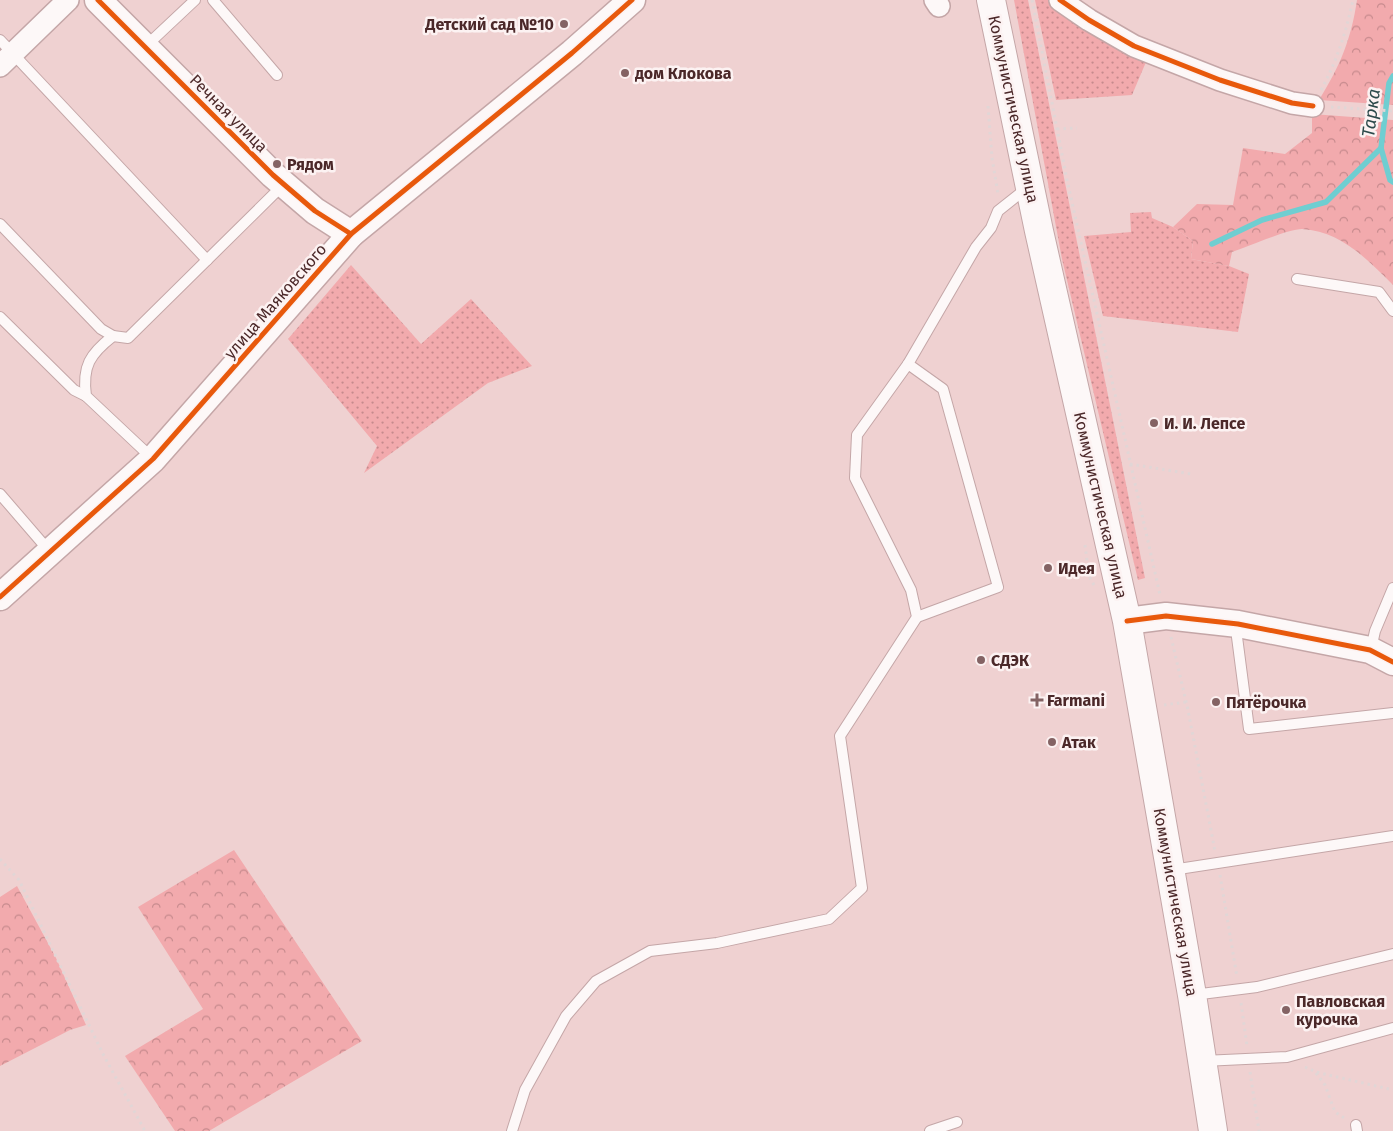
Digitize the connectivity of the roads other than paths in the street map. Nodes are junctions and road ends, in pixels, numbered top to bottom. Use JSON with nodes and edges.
{"nodes":[{"id":1,"x":68,"y":0,"type":"edge"},
{"id":2,"x":98,"y":0,"type":"edge"},
{"id":3,"x":195,"y":0,"type":"edge"},
{"id":4,"x":213,"y":0,"type":"edge"},
{"id":5,"x":632,"y":0,"type":"edge"},
{"id":6,"x":991,"y":0,"type":"edge"},
{"id":7,"x":1060,"y":0,"type":"edge"},
{"id":8,"x":145,"y":47,"type":"junction"},
{"id":9,"x":4,"y":53,"type":"edge"},
{"id":10,"x":277,"y":75,"type":"dead end"},
{"id":11,"x":1313,"y":106,"type":"road end"},
{"id":12,"x":284,"y":184,"type":"junction"},
{"id":13,"x":1030,"y":186,"type":"junction"},
{"id":14,"x":0,"y":224,"type":"edge"},
{"id":15,"x":350,"y":234,"type":"junction"},
{"id":16,"x":207,"y":260,"type":"junction"},
{"id":17,"x":1297,"y":279,"type":"dead end"},
{"id":18,"x":1393,"y":311,"type":"edge"},
{"id":19,"x":0,"y":317,"type":"edge"},
{"id":20,"x":113,"y":336,"type":"junction"},
{"id":21,"x":908,"y":364,"type":"junction"},
{"id":22,"x":86,"y":396,"type":"junction"},
{"id":23,"x":153,"y":459,"type":"junction"},
{"id":24,"x":0,"y":494,"type":"edge"},
{"id":25,"x":51,"y":553,"type":"junction"},
{"id":26,"x":1393,"y":588,"type":"edge"},
{"id":27,"x":0,"y":597,"type":"edge"},
{"id":28,"x":917,"y":617,"type":"junction"},
{"id":29,"x":1127,"y":621,"type":"junction"},
{"id":30,"x":1238,"y":624,"type":"junction"},
{"id":31,"x":1370,"y":650,"type":"junction"},
{"id":32,"x":1393,"y":662,"type":"edge"},
{"id":33,"x":1393,"y":713,"type":"edge"},
{"id":34,"x":1393,"y":836,"type":"edge"},
{"id":35,"x":1171,"y":871,"type":"junction"},
{"id":36,"x":1393,"y":954,"type":"edge"},
{"id":37,"x":1192,"y":995,"type":"junction"},
{"id":38,"x":1393,"y":1028,"type":"edge"},
{"id":39,"x":1202,"y":1061,"type":"junction"},
{"id":40,"x":957,"y":1122,"type":"dead end"},
{"id":41,"x":512,"y":1131,"type":"edge"},
{"id":42,"x":930,"y":1131,"type":"edge"},
{"id":43,"x":1213,"y":1131,"type":"edge"}],
"edges":[{"from":1,"to":9,"type":"street"},
{"from":2,"to":8,"type":"street","name":"Речная улица"},
{"from":3,"to":8,"type":"lane"},
{"from":4,"to":10,"type":"lane"},
{"from":5,"to":15,"type":"street","name":"улица Маяковского"},
{"from":6,"to":13,"type":"main road","name":"Коммунистическая улица"},
{"from":7,"to":11,"type":"street"},
{"from":8,"to":12,"type":"street","name":"Речная улица"},
{"from":9,"to":16,"type":"lane"},
{"from":12,"to":15,"type":"street","name":"Речная улица"},
{"from":12,"to":16,"type":"lane"},
{"from":13,"to":21,"type":"lane"},
{"from":13,"to":29,"type":"main road","name":"Коммунистическая улица"},
{"from":14,"to":20,"type":"lane"},
{"from":15,"to":23,"type":"street","name":"улица Маяковского"},
{"from":16,"to":20,"type":"lane"},
{"from":17,"to":18,"type":"lane"},
{"from":19,"to":22,"type":"lane"},
{"from":20,"to":22,"type":"lane"},
{"from":21,"to":28,"type":"lane"},
{"from":21,"to":28,"type":"lane"},
{"from":22,"to":23,"type":"lane"},
{"from":23,"to":25,"type":"street","name":"улица Маяковского"},
{"from":24,"to":25,"type":"lane"},
{"from":25,"to":27,"type":"street","name":"улица Маяковского"},
{"from":26,"to":31,"type":"lane"},
{"from":28,"to":41,"type":"lane"},
{"from":29,"to":30,"type":"street"},
{"from":29,"to":35,"type":"main road","name":"Коммунистическая улица"},
{"from":30,"to":31,"type":"street"},
{"from":30,"to":33,"type":"lane"},
{"from":31,"to":32,"type":"street"},
{"from":34,"to":35,"type":"lane"},
{"from":35,"to":37,"type":"main road","name":"Коммунистическая улица"},
{"from":36,"to":37,"type":"lane"},
{"from":37,"to":39,"type":"main road","name":"Коммунистическая улица"},
{"from":38,"to":39,"type":"lane"},
{"from":39,"to":43,"type":"main road","name":"Коммунистическая улица"},
{"from":40,"to":42,"type":"lane"}]}
